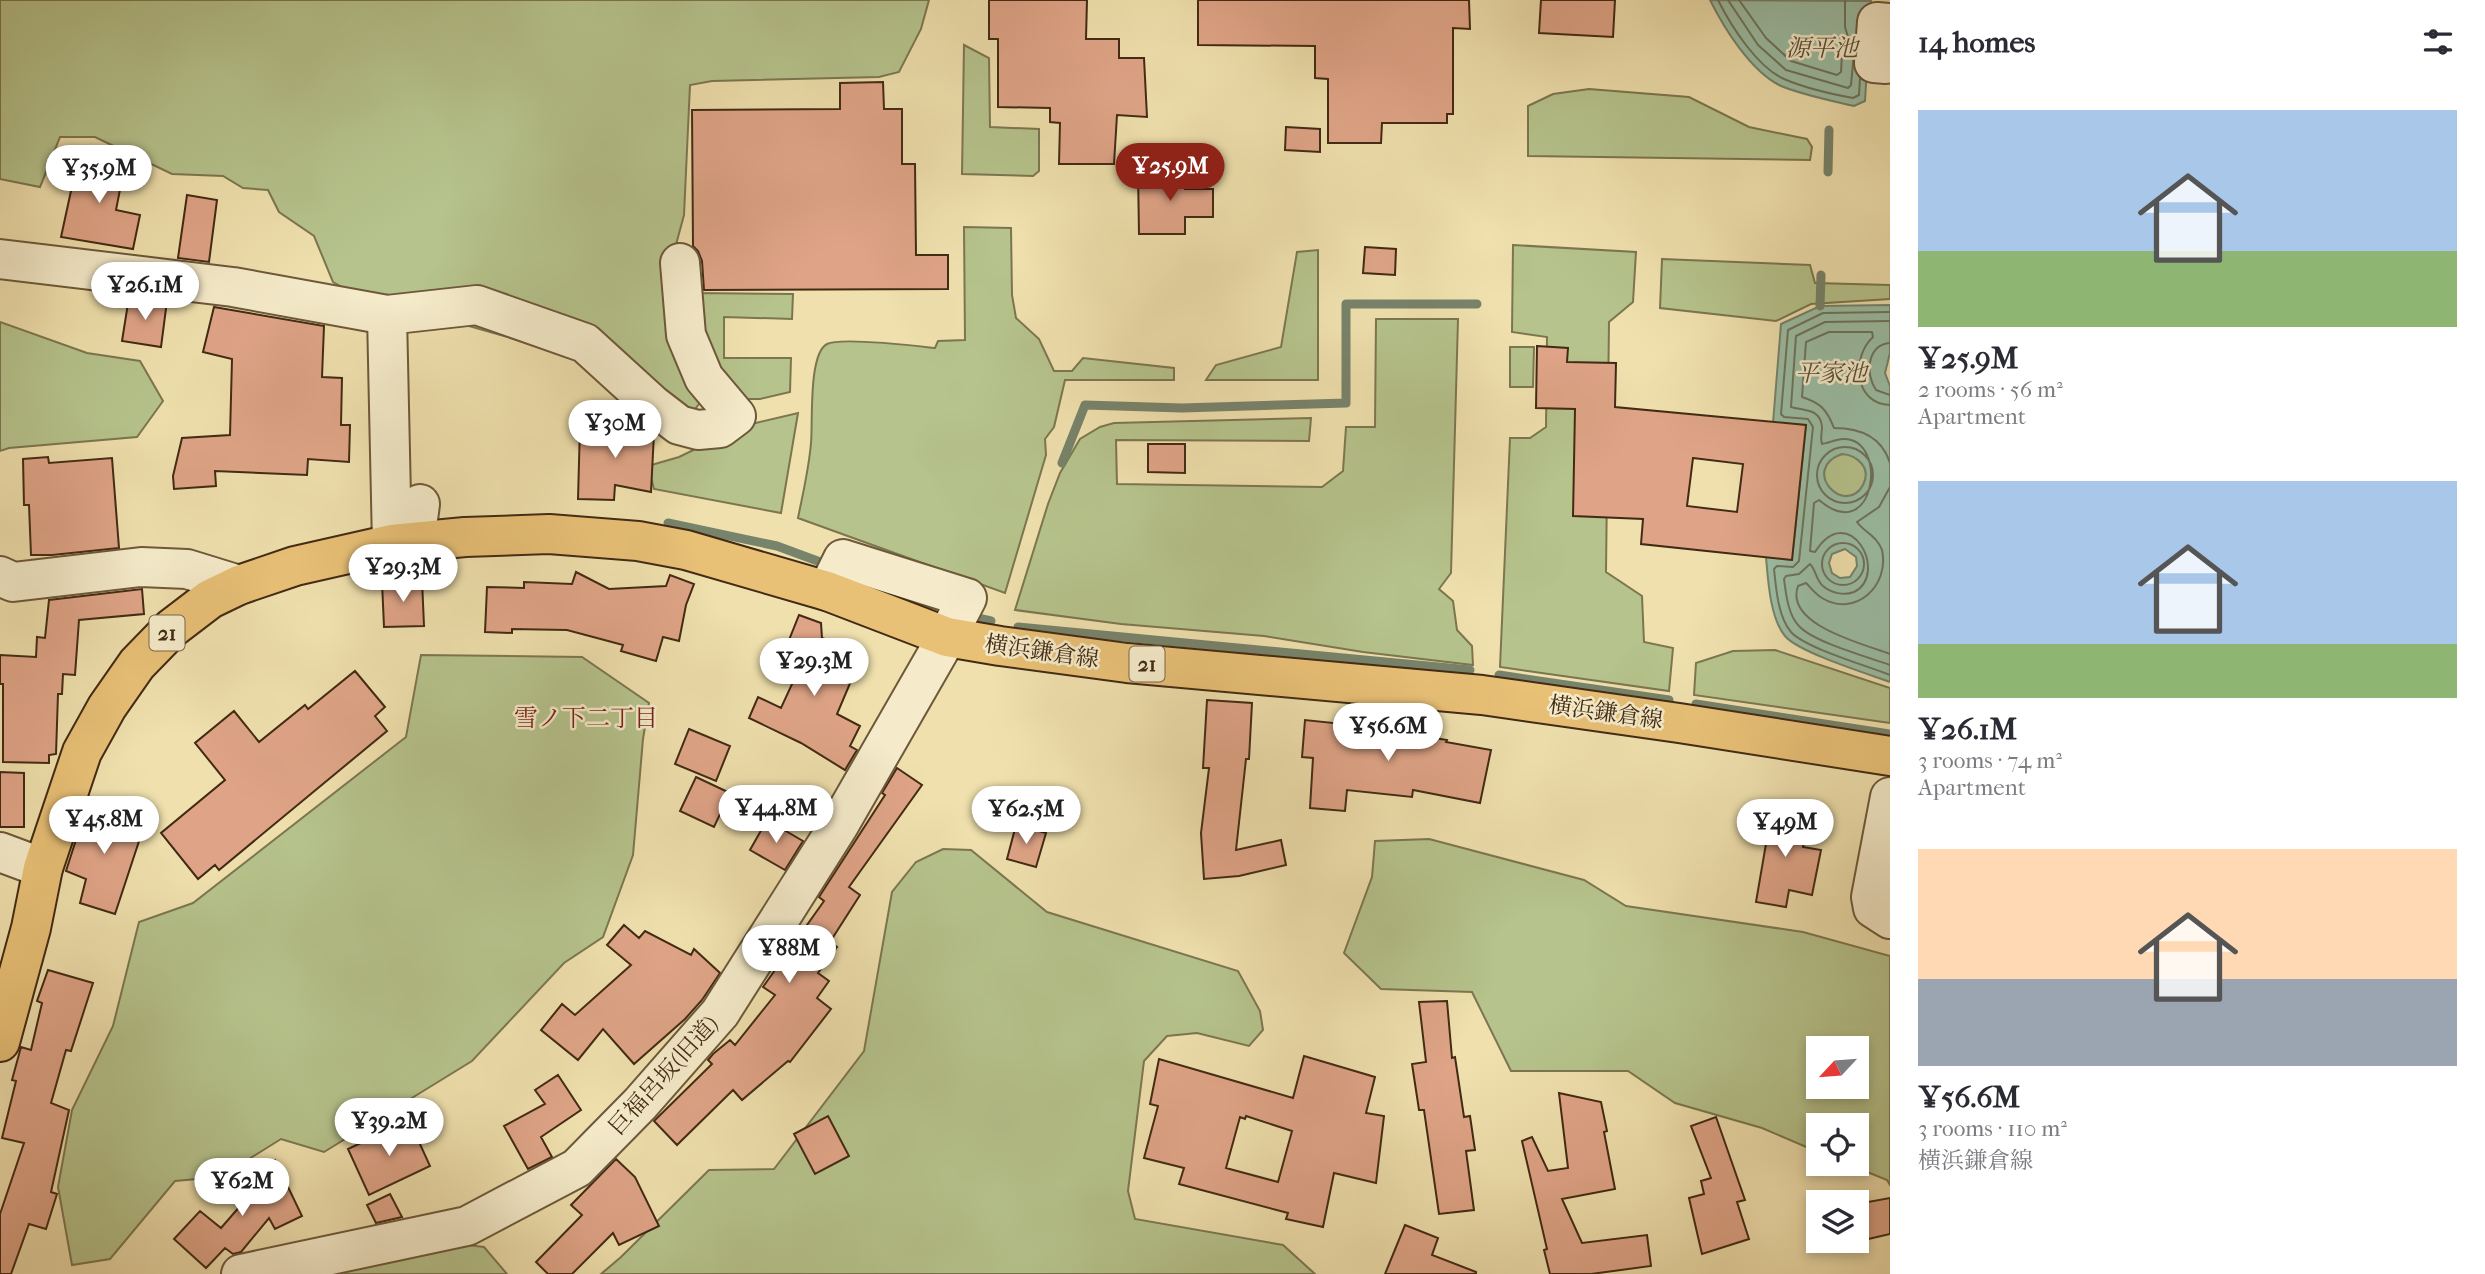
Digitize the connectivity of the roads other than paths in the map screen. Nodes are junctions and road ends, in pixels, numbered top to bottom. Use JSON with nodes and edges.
{"nodes":[{"id":1,"x":0,"y":259,"type":"edge"},
{"id":2,"x":680,"y":263,"type":"dead end"},
{"id":3,"x":387,"y":315,"type":"junction"},
{"id":4,"x":420,"y":504,"type":"dead end"},
{"id":5,"x":404,"y":543,"type":"junction"},
{"id":6,"x":0,"y":576,"type":"edge"},
{"id":7,"x":239,"y":585,"type":"junction"},
{"id":8,"x":955,"y":620,"type":"junction"},
{"id":9,"x":1890,"y":756,"type":"edge"},
{"id":10,"x":1890,"y":797,"type":"edge"},
{"id":11,"x":0,"y":852,"type":"edge"},
{"id":12,"x":43,"y":867,"type":"junction"},
{"id":13,"x":1890,"y":919,"type":"edge"},
{"id":14,"x":0,"y":1042,"type":"edge"},
{"id":15,"x":241,"y":1274,"type":"edge"}],
"edges":[{"from":1,"to":3,"type":"street"},
{"from":2,"to":3,"type":"street"},
{"from":3,"to":5,"type":"street"},
{"from":4,"to":5,"type":"street"},
{"from":5,"to":7,"type":"main road","number":"21"},
{"from":5,"to":8,"type":"main road","name":"横浜鎌倉線","number":"21"},
{"from":6,"to":7,"type":"street"},
{"from":7,"to":12,"type":"main road","number":"21"},
{"from":8,"to":9,"type":"main road","name":"横浜鎌倉線","number":"21"},
{"from":8,"to":15,"type":"street","name":"巨福呂坂(旧道)"},
{"from":10,"to":13,"type":"street"},
{"from":11,"to":12,"type":"street"},
{"from":12,"to":14,"type":"main road","number":"21"}]}
